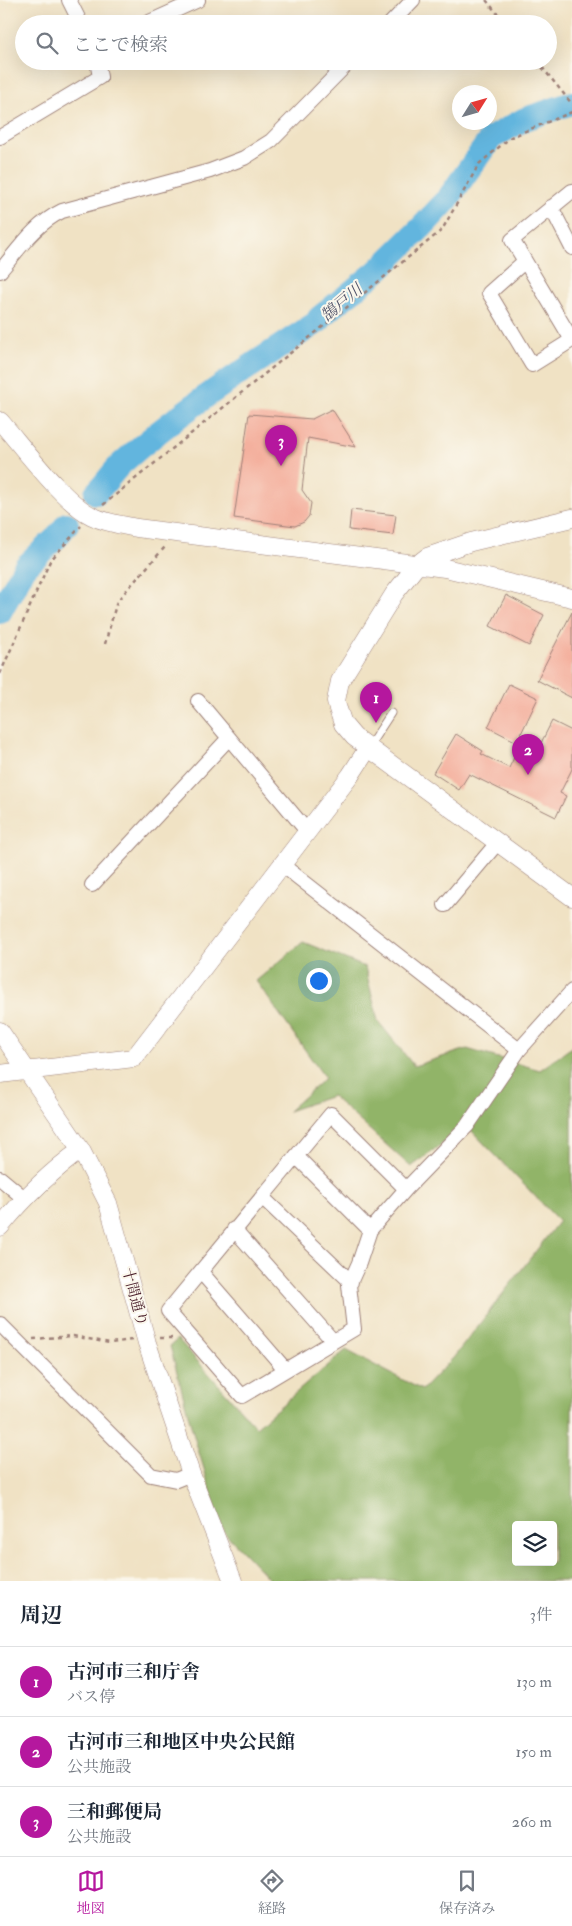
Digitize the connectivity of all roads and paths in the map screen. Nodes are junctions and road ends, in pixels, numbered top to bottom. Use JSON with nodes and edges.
{"nodes":[{"id":1,"x":69,"y":0,"type":"edge"},
{"id":2,"x":198,"y":0,"type":"edge"},
{"id":3,"x":413,"y":0,"type":"edge"},
{"id":4,"x":486,"y":0,"type":"edge"},
{"id":5,"x":76,"y":15,"type":"edge"},
{"id":6,"x":165,"y":15,"type":"edge"},
{"id":7,"x":399,"y":15,"type":"edge"},
{"id":8,"x":498,"y":15,"type":"edge"},
{"id":9,"x":99,"y":70,"type":"edge"},
{"id":10,"x":341,"y":70,"type":"edge"},
{"id":11,"x":544,"y":70,"type":"edge"},
{"id":12,"x":572,"y":104,"type":"edge"},
{"id":13,"x":572,"y":112,"type":"edge"},
{"id":14,"x":0,"y":137,"type":"edge"},
{"id":15,"x":572,"y":191,"type":"edge"},
{"id":16,"x":551,"y":207,"type":"junction"},
{"id":17,"x":572,"y":248,"type":"edge"},
{"id":18,"x":525,"y":262,"type":"junction"},
{"id":19,"x":0,"y":271,"type":"edge"},
{"id":20,"x":572,"y":340,"type":"edge"},
{"id":21,"x":0,"y":421,"type":"edge"},
{"id":22,"x":90,"y":515,"type":"junction"},
{"id":23,"x":572,"y":518,"type":"edge"},
{"id":24,"x":177,"y":532,"type":"junction"},
{"id":25,"x":418,"y":564,"type":"junction"},
{"id":26,"x":572,"y":598,"type":"edge"},
{"id":27,"x":105,"y":644,"type":"dead end"},
{"id":28,"x":0,"y":674,"type":"edge"},
{"id":29,"x":198,"y":701,"type":"dead end"},
{"id":30,"x":391,"y":713,"type":"dead end"},
{"id":31,"x":229,"y":738,"type":"junction"},
{"id":32,"x":368,"y":748,"type":"junction"},
{"id":33,"x":307,"y":831,"type":"junction"},
{"id":34,"x":498,"y":842,"type":"junction"},
{"id":35,"x":281,"y":864,"type":"junction"},
{"id":36,"x":92,"y":886,"type":"dead end"},
{"id":37,"x":572,"y":897,"type":"edge"},
{"id":38,"x":445,"y":905,"type":"dead end"},
{"id":39,"x":572,"y":992,"type":"edge"},
{"id":40,"x":0,"y":1031,"type":"edge"},
{"id":41,"x":519,"y":1050,"type":"junction"},
{"id":42,"x":29,"y":1071,"type":"junction"},
{"id":43,"x":0,"y":1074,"type":"edge"},
{"id":44,"x":81,"y":1150,"type":"junction"},
{"id":45,"x":296,"y":1156,"type":"junction"},
{"id":46,"x":0,"y":1178,"type":"edge"},
{"id":47,"x":406,"y":1189,"type":"junction"},
{"id":48,"x":262,"y":1197,"type":"junction"},
{"id":49,"x":24,"y":1198,"type":"junction"},
{"id":50,"x":0,"y":1227,"type":"edge"},
{"id":51,"x":234,"y":1229,"type":"junction"},
{"id":52,"x":370,"y":1230,"type":"junction"},
{"id":53,"x":201,"y":1272,"type":"junction"},
{"id":54,"x":351,"y":1282,"type":"junction"},
{"id":55,"x":0,"y":1324,"type":"edge"},
{"id":56,"x":191,"y":1337,"type":"junction"},
{"id":57,"x":146,"y":1339,"type":"junction"},
{"id":58,"x":17,"y":1341,"type":"junction"},
{"id":59,"x":333,"y":1341,"type":"junction"},
{"id":60,"x":285,"y":1369,"type":"junction"},
{"id":61,"x":191,"y":1474,"type":"junction"},
{"id":62,"x":231,"y":1580,"type":"edge"}],
"edges":[{"from":1,"to":5,"type":"street"},
{"from":2,"to":6,"type":"street"},
{"from":3,"to":7,"type":"street"},
{"from":4,"to":8,"type":"path"},
{"from":9,"to":14,"type":"street"},
{"from":10,"to":19,"type":"street"},
{"from":11,"to":12,"type":"path"},
{"from":13,"to":22,"type":"path"},
{"from":15,"to":16,"type":"street"},
{"from":16,"to":17,"type":"street"},
{"from":16,"to":18,"type":"street"},
{"from":18,"to":20,"type":"street"},
{"from":18,"to":20,"type":"street"},
{"from":21,"to":22,"type":"street"},
{"from":22,"to":24,"type":"street"},
{"from":22,"to":28,"type":"path"},
{"from":23,"to":25,"type":"street"},
{"from":24,"to":25,"type":"street"},
{"from":24,"to":27,"type":"path"},
{"from":25,"to":26,"type":"street"},
{"from":25,"to":32,"type":"street"},
{"from":29,"to":31,"type":"street"},
{"from":30,"to":32,"type":"lane"},
{"from":31,"to":33,"type":"street"},
{"from":31,"to":36,"type":"street"},
{"from":32,"to":33,"type":"street"},
{"from":32,"to":34,"type":"street"},
{"from":33,"to":35,"type":"street"},
{"from":34,"to":37,"type":"street"},
{"from":34,"to":38,"type":"street"},
{"from":35,"to":41,"type":"street"},
{"from":35,"to":42,"type":"street"},
{"from":39,"to":41,"type":"street"},
{"from":40,"to":42,"type":"street","name":"十間通り"},
{"from":41,"to":47,"type":"street"},
{"from":42,"to":43,"type":"street"},
{"from":42,"to":44,"type":"street","name":"十間通り"},
{"from":44,"to":49,"type":"street"},
{"from":44,"to":57,"type":"street","name":"十間通り"},
{"from":45,"to":47,"type":"street"},
{"from":45,"to":48,"type":"street"},
{"from":45,"to":52,"type":"street"},
{"from":46,"to":49,"type":"street"},
{"from":47,"to":52,"type":"street"},
{"from":48,"to":51,"type":"street"},
{"from":48,"to":54,"type":"street"},
{"from":49,"to":50,"type":"street"},
{"from":51,"to":53,"type":"street"},
{"from":51,"to":59,"type":"street"},
{"from":52,"to":54,"type":"street"},
{"from":53,"to":56,"type":"street"},
{"from":53,"to":60,"type":"street"},
{"from":54,"to":59,"type":"street"},
{"from":55,"to":58,"type":"street"},
{"from":56,"to":57,"type":"path"},
{"from":56,"to":60,"type":"street"},
{"from":57,"to":58,"type":"path"},
{"from":57,"to":61,"type":"street","name":"十間通り"},
{"from":58,"to":61,"type":"street"},
{"from":59,"to":60,"type":"street"},
{"from":61,"to":62,"type":"street","name":"十間通り"}]}
